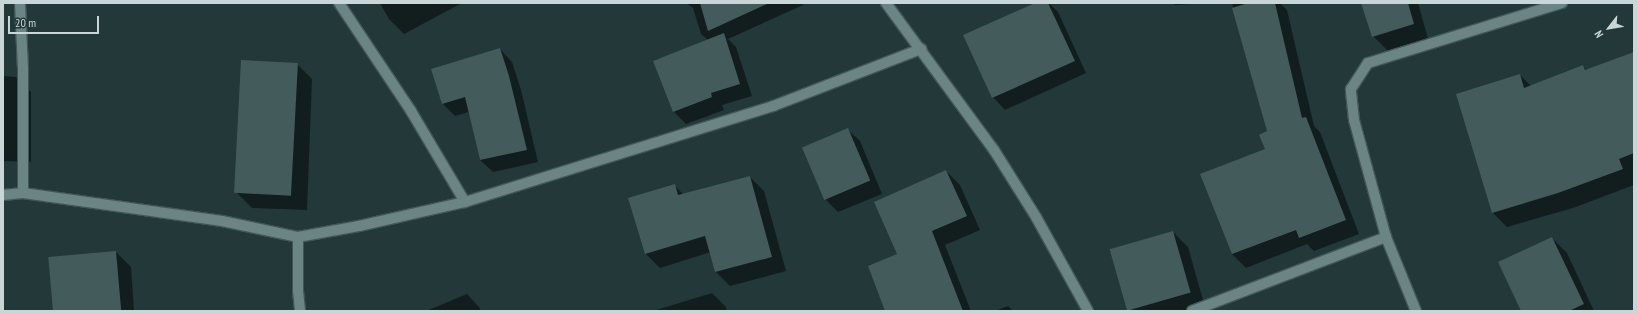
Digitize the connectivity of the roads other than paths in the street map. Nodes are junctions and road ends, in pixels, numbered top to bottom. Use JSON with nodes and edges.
{"nodes":[{"id":1,"x":20,"y":3,"type":"edge"},
{"id":2,"x":339,"y":3,"type":"edge"},
{"id":3,"x":886,"y":3,"type":"edge"},
{"id":4,"x":1562,"y":3,"type":"edge"},
{"id":5,"x":921,"y":49,"type":"junction"},
{"id":6,"x":23,"y":193,"type":"junction"},
{"id":7,"x":3,"y":195,"type":"edge"},
{"id":8,"x":465,"y":202,"type":"junction"},
{"id":9,"x":298,"y":237,"type":"junction"},
{"id":10,"x":1386,"y":237,"type":"junction"},
{"id":11,"x":300,"y":311,"type":"edge"},
{"id":12,"x":1088,"y":311,"type":"edge"},
{"id":13,"x":1192,"y":311,"type":"edge"},
{"id":14,"x":1416,"y":311,"type":"edge"}],
"edges":[{"from":1,"to":6,"type":"street"},
{"from":2,"to":8,"type":"street"},
{"from":3,"to":5,"type":"street"},
{"from":4,"to":10,"type":"street"},
{"from":5,"to":8,"type":"street"},
{"from":5,"to":12,"type":"street"},
{"from":6,"to":7,"type":"street"},
{"from":6,"to":9,"type":"street"},
{"from":8,"to":9,"type":"street"},
{"from":9,"to":11,"type":"street"},
{"from":10,"to":13,"type":"street"},
{"from":10,"to":14,"type":"street"}]}
